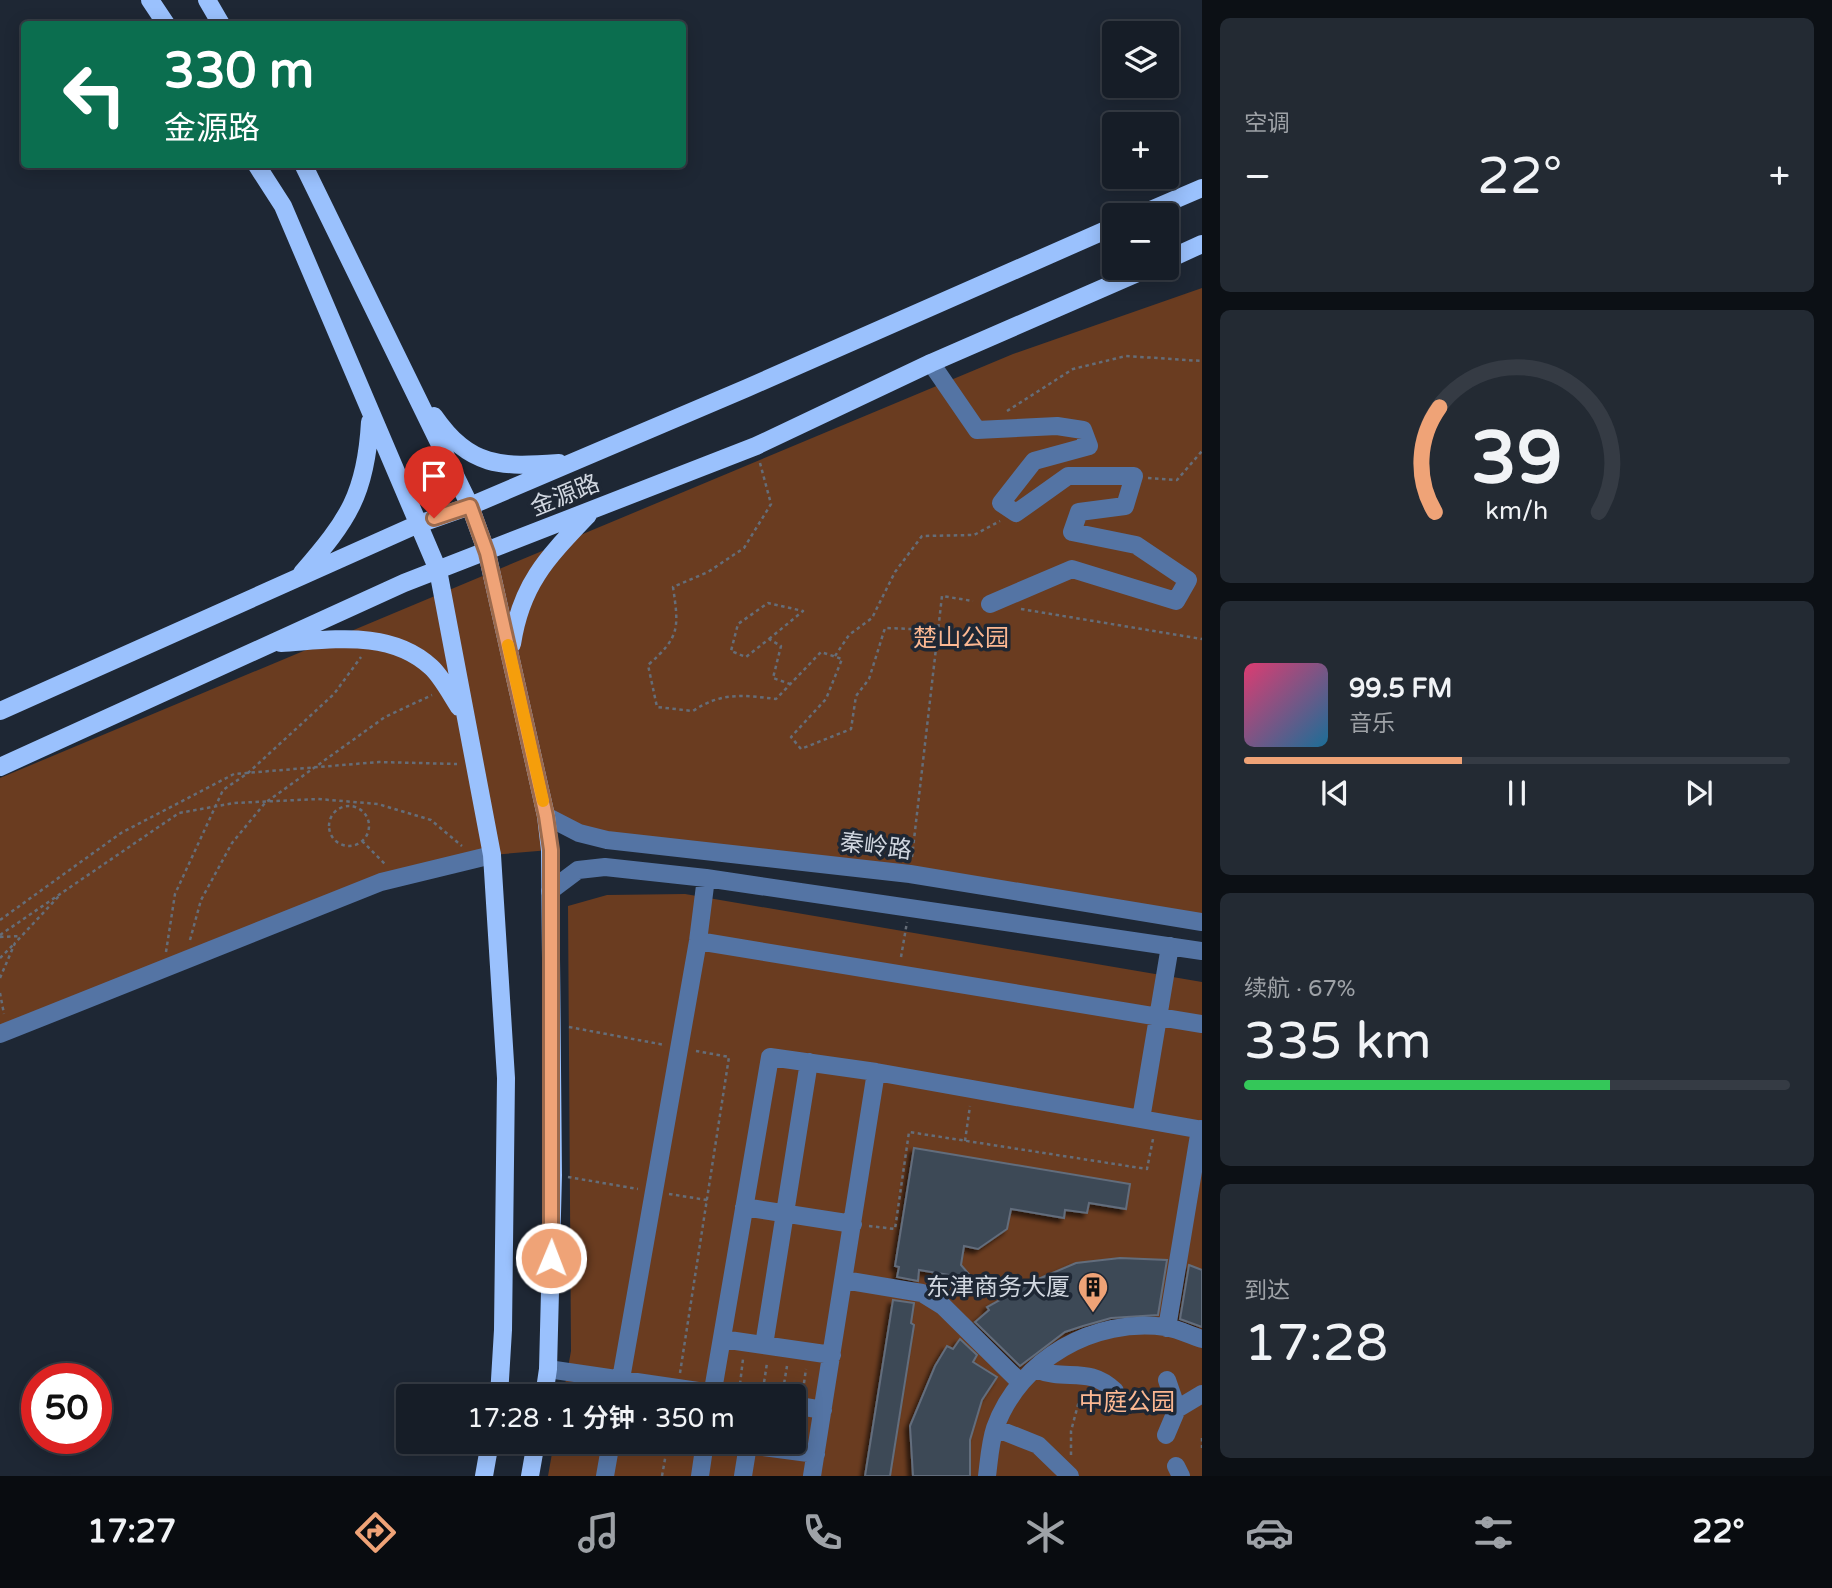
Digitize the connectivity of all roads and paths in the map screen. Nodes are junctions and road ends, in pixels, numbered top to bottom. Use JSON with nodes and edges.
{"nodes":[{"id":1,"x":150,"y":0,"type":"edge"},
{"id":2,"x":207,"y":0,"type":"edge"},
{"id":3,"x":164,"y":21,"type":"edge"},
{"id":4,"x":219,"y":21,"type":"edge"},
{"id":5,"x":259,"y":168,"type":"edge"},
{"id":6,"x":305,"y":168,"type":"edge"},
{"id":7,"x":1202,"y":188,"type":"edge"},
{"id":8,"x":1167,"y":203,"type":"edge"},
{"id":9,"x":1102,"y":232,"type":"edge"},
{"id":10,"x":1202,"y":244,"type":"edge"},
{"id":11,"x":1179,"y":255,"type":"edge"},
{"id":12,"x":1121,"y":280,"type":"edge"},
{"id":13,"x":1202,"y":361,"type":"edge"},
{"id":14,"x":931,"y":363,"type":"junction"},
{"id":15,"x":411,"y":384,"type":"junction"},
{"id":16,"x":371,"y":415,"type":"junction"},
{"id":17,"x":977,"y":430,"type":"junction"},
{"id":18,"x":756,"y":446,"type":"junction"},
{"id":19,"x":1202,"y":451,"type":"edge"},
{"id":20,"x":573,"y":462,"type":"junction"},
{"id":21,"x":1134,"y":476,"type":"junction"},
{"id":22,"x":470,"y":506,"type":"junction"},
{"id":23,"x":592,"y":511,"type":"junction"},
{"id":24,"x":1016,"y":513,"type":"junction"},
{"id":25,"x":416,"y":525,"type":"junction"},
{"id":26,"x":487,"y":553,"type":"junction"},
{"id":27,"x":438,"y":570,"type":"junction"},
{"id":28,"x":298,"y":578,"type":"junction"},
{"id":29,"x":990,"y":604,"type":"joint"},
{"id":30,"x":1017,"y":608,"type":"dead end"},
{"id":31,"x":938,"y":630,"type":"junction"},
{"id":32,"x":768,"y":639,"type":"junction"},
{"id":33,"x":1202,"y":639,"type":"edge"},
{"id":34,"x":270,"y":644,"type":"junction"},
{"id":35,"x":510,"y":655,"type":"junction"},
{"id":36,"x":835,"y":656,"type":"junction"},
{"id":37,"x":361,"y":657,"type":"dead end"},
{"id":38,"x":790,"y":684,"type":"junction"},
{"id":39,"x":435,"y":693,"type":"dead end"},
{"id":40,"x":0,"y":711,"type":"edge"},
{"id":41,"x":464,"y":714,"type":"junction"},
{"id":42,"x":474,"y":765,"type":"junction"},
{"id":43,"x":320,"y":766,"type":"junction"},
{"id":44,"x":0,"y":767,"type":"edge"},
{"id":45,"x":248,"y":773,"type":"junction"},
{"id":46,"x":265,"y":803,"type":"junction"},
{"id":47,"x":215,"y":807,"type":"junction"},
{"id":48,"x":546,"y":816,"type":"junction"},
{"id":49,"x":362,"y":841,"type":"junction"},
{"id":50,"x":484,"y":856,"type":"junction"},
{"id":51,"x":380,"y":859,"type":"dead end"},
{"id":52,"x":910,"y":874,"type":"junction"},
{"id":53,"x":706,"y":878,"type":"junction"},
{"id":54,"x":64,"y":891,"type":"junction"},
{"id":55,"x":550,"y":891,"type":"junction"},
{"id":56,"x":909,"y":908,"type":"junction"},
{"id":57,"x":0,"y":920,"type":"edge"},
{"id":58,"x":1202,"y":922,"type":"edge"},
{"id":59,"x":0,"y":936,"type":"edge"},
{"id":60,"x":22,"y":936,"type":"junction"},
{"id":61,"x":698,"y":941,"type":"junction"},
{"id":62,"x":15,"y":943,"type":"junction"},
{"id":63,"x":1170,"y":946,"type":"junction"},
{"id":64,"x":1202,"y":951,"type":"edge"},
{"id":65,"x":0,"y":958,"type":"edge"},
{"id":66,"x":184,"y":961,"type":"junction"},
{"id":67,"x":163,"y":969,"type":"junction"},
{"id":68,"x":898,"y":974,"type":"junction"},
{"id":69,"x":0,"y":978,"type":"edge"},
{"id":70,"x":0,"y":993,"type":"edge"},
{"id":71,"x":1158,"y":1016,"type":"junction"},
{"id":72,"x":552,"y":1023,"type":"junction"},
{"id":73,"x":1202,"y":1024,"type":"edge"},
{"id":74,"x":3,"y":1032,"type":"edge"},
{"id":75,"x":679,"y":1048,"type":"junction"},
{"id":76,"x":808,"y":1062,"type":"junction"},
{"id":77,"x":876,"y":1072,"type":"junction"},
{"id":78,"x":972,"y":1089,"type":"junction"},
{"id":79,"x":1149,"y":1121,"type":"junction"},
{"id":80,"x":1201,"y":1129,"type":"edge"},
{"id":81,"x":965,"y":1141,"type":"junction"},
{"id":82,"x":553,"y":1175,"type":"junction"},
{"id":83,"x":654,"y":1191,"type":"junction"},
{"id":84,"x":707,"y":1200,"type":"junction"},
{"id":85,"x":744,"y":1207,"type":"junction"},
{"id":86,"x":784,"y":1213,"type":"junction"},
{"id":87,"x":853,"y":1224,"type":"junction"},
{"id":88,"x":844,"y":1280,"type":"junction"},
{"id":89,"x":1167,"y":1328,"type":"junction"},
{"id":90,"x":722,"y":1339,"type":"junction"},
{"id":91,"x":1202,"y":1339,"type":"edge"},
{"id":92,"x":760,"y":1344,"type":"junction"},
{"id":93,"x":790,"y":1349,"type":"junction"},
{"id":94,"x":832,"y":1355,"type":"junction"},
{"id":95,"x":1035,"y":1368,"type":"junction"},
{"id":96,"x":548,"y":1369,"type":"junction"},
{"id":97,"x":1167,"y":1380,"type":"dead end"},
{"id":98,"x":1021,"y":1383,"type":"junction"},
{"id":99,"x":500,"y":1384,"type":"edge"},
{"id":100,"x":546,"y":1384,"type":"edge"},
{"id":101,"x":605,"y":1384,"type":"edge"},
{"id":102,"x":621,"y":1384,"type":"edge"},
{"id":103,"x":679,"y":1384,"type":"edge"},
{"id":104,"x":715,"y":1384,"type":"edge"},
{"id":105,"x":743,"y":1384,"type":"edge"},
{"id":106,"x":762,"y":1384,"type":"edge"},
{"id":107,"x":784,"y":1384,"type":"edge"},
{"id":108,"x":1202,"y":1394,"type":"edge"},
{"id":109,"x":1110,"y":1396,"type":"joint"},
{"id":110,"x":806,"y":1407,"type":"edge"},
{"id":111,"x":1177,"y":1409,"type":"junction"},
{"id":112,"x":823,"y":1410,"type":"junction"},
{"id":113,"x":995,"y":1428,"type":"junction"},
{"id":114,"x":1166,"y":1435,"type":"dead end"},
{"id":115,"x":1202,"y":1438,"type":"edge"},
{"id":116,"x":1202,"y":1448,"type":"edge"},
{"id":117,"x":806,"y":1453,"type":"edge"},
{"id":118,"x":488,"y":1454,"type":"edge"},
{"id":119,"x":534,"y":1454,"type":"edge"},
{"id":120,"x":609,"y":1454,"type":"edge"},
{"id":121,"x":666,"y":1454,"type":"edge"},
{"id":122,"x":703,"y":1454,"type":"edge"},
{"id":123,"x":747,"y":1454,"type":"edge"},
{"id":124,"x":816,"y":1454,"type":"junction"},
{"id":125,"x":1070,"y":1470,"type":"edge"},
{"id":126,"x":484,"y":1476,"type":"edge"},
{"id":127,"x":530,"y":1476,"type":"edge"},
{"id":128,"x":605,"y":1476,"type":"edge"},
{"id":129,"x":662,"y":1476,"type":"edge"},
{"id":130,"x":700,"y":1476,"type":"edge"},
{"id":131,"x":743,"y":1476,"type":"edge"},
{"id":132,"x":812,"y":1476,"type":"edge"},
{"id":133,"x":987,"y":1476,"type":"edge"}],
"edges":[{"from":1,"to":3,"type":"main road"},
{"from":2,"to":4,"type":"main road"},
{"from":5,"to":16,"type":"main road"},
{"from":6,"to":15,"type":"main road"},
{"from":7,"to":8,"type":"main road"},
{"from":9,"to":20,"type":"main road","name":"金源路"},
{"from":10,"to":11,"type":"main road"},
{"from":12,"to":14,"type":"main road","name":"金源路"},
{"from":13,"to":17,"type":"path"},
{"from":14,"to":17,"type":"street"},
{"from":14,"to":18,"type":"main road","name":"金源路"},
{"from":15,"to":20,"type":"main road"},
{"from":15,"to":22,"type":"main road"},
{"from":16,"to":25,"type":"main road"},
{"from":16,"to":28,"type":"main road"},
{"from":17,"to":24,"type":"street"},
{"from":18,"to":23,"type":"main road","name":"金源路"},
{"from":18,"to":38,"type":"path"},
{"from":19,"to":21,"type":"path"},
{"from":20,"to":22,"type":"main road","name":"金源路"},
{"from":21,"to":24,"type":"street"},
{"from":21,"to":29,"type":"street"},
{"from":22,"to":25,"type":"main road","name":"金源路"},
{"from":22,"to":26,"type":"main road"},
{"from":23,"to":26,"type":"main road","name":"金源路"},
{"from":23,"to":35,"type":"main road"},
{"from":24,"to":36,"type":"path"},
{"from":25,"to":27,"type":"main road"},
{"from":25,"to":28,"type":"main road","name":"金源路"},
{"from":26,"to":27,"type":"main road","name":"金源路"},
{"from":26,"to":35,"type":"main road"},
{"from":27,"to":34,"type":"main road","name":"金源路"},
{"from":27,"to":41,"type":"main road"},
{"from":28,"to":40,"type":"main road","name":"金源路"},
{"from":29,"to":31,"type":"path"},
{"from":30,"to":33,"type":"path"},
{"from":31,"to":36,"type":"path"},
{"from":31,"to":52,"type":"path"},
{"from":32,"to":32,"type":"path"},
{"from":32,"to":38,"type":"path"},
{"from":34,"to":41,"type":"main road"},
{"from":34,"to":44,"type":"main road","name":"金源路"},
{"from":35,"to":48,"type":"main road"},
{"from":36,"to":38,"type":"path"},
{"from":37,"to":45,"type":"path"},
{"from":39,"to":43,"type":"path"},
{"from":41,"to":42,"type":"main road"},
{"from":42,"to":43,"type":"path"},
{"from":42,"to":50,"type":"main road"},
{"from":43,"to":45,"type":"path"},
{"from":43,"to":46,"type":"path"},
{"from":45,"to":47,"type":"path"},
{"from":45,"to":57,"type":"path"},
{"from":46,"to":47,"type":"path"},
{"from":46,"to":50,"type":"path"},
{"from":46,"to":66,"type":"path"},
{"from":47,"to":54,"type":"path"},
{"from":47,"to":67,"type":"path"},
{"from":48,"to":52,"type":"street","name":"秦岭路"},
{"from":48,"to":55,"type":"main road"},
{"from":49,"to":49,"type":"path"},
{"from":49,"to":51,"type":"path"},
{"from":50,"to":66,"type":"street"},
{"from":50,"to":99,"type":"main road"},
{"from":52,"to":58,"type":"street","name":"秦岭路"},
{"from":53,"to":55,"type":"street"},
{"from":53,"to":56,"type":"street"},
{"from":53,"to":61,"type":"street"},
{"from":54,"to":59,"type":"path"},
{"from":54,"to":60,"type":"path"},
{"from":55,"to":72,"type":"main road"},
{"from":56,"to":63,"type":"street"},
{"from":56,"to":68,"type":"path"},
{"from":59,"to":60,"type":"path"},
{"from":60,"to":62,"type":"path"},
{"from":61,"to":68,"type":"street"},
{"from":61,"to":75,"type":"street"},
{"from":62,"to":65,"type":"path"},
{"from":62,"to":69,"type":"path"},
{"from":63,"to":64,"type":"street"},
{"from":63,"to":71,"type":"street"},
{"from":66,"to":67,"type":"street"},
{"from":67,"to":74,"type":"street"},
{"from":68,"to":71,"type":"street"},
{"from":70,"to":74,"type":"path"},
{"from":71,"to":73,"type":"street"},
{"from":71,"to":79,"type":"street"},
{"from":72,"to":75,"type":"path"},
{"from":72,"to":82,"type":"main road"},
{"from":75,"to":83,"type":"street"},
{"from":75,"to":84,"type":"path"},
{"from":76,"to":77,"type":"street"},
{"from":76,"to":85,"type":"street"},
{"from":76,"to":86,"type":"street"},
{"from":77,"to":78,"type":"street"},
{"from":77,"to":87,"type":"street"},
{"from":78,"to":79,"type":"street"},
{"from":78,"to":81,"type":"path"},
{"from":79,"to":80,"type":"street"},
{"from":79,"to":81,"type":"path"},
{"from":80,"to":89,"type":"street"},
{"from":81,"to":87,"type":"path"},
{"from":82,"to":83,"type":"path"},
{"from":82,"to":96,"type":"main road"},
{"from":83,"to":84,"type":"path"},
{"from":83,"to":102,"type":"street"},
{"from":84,"to":103,"type":"path"},
{"from":85,"to":86,"type":"street"},
{"from":85,"to":90,"type":"street"},
{"from":86,"to":87,"type":"street"},
{"from":86,"to":92,"type":"street"},
{"from":87,"to":88,"type":"street"},
{"from":88,"to":94,"type":"street"},
{"from":88,"to":98,"type":"street"},
{"from":89,"to":91,"type":"street"},
{"from":89,"to":95,"type":"street"},
{"from":90,"to":92,"type":"street"},
{"from":90,"to":104,"type":"street"},
{"from":92,"to":93,"type":"street"},
{"from":92,"to":105,"type":"path"},
{"from":92,"to":106,"type":"path"},
{"from":93,"to":94,"type":"street"},
{"from":93,"to":107,"type":"path"},
{"from":94,"to":112,"type":"street"},
{"from":95,"to":98,"type":"street"},
{"from":95,"to":109,"type":"street"},
{"from":96,"to":100,"type":"main road"},
{"from":96,"to":101,"type":"street"},
{"from":97,"to":111,"type":"street"},
{"from":98,"to":113,"type":"street"},
{"from":108,"to":111,"type":"street"},
{"from":109,"to":125,"type":"path"},
{"from":110,"to":112,"type":"street"},
{"from":111,"to":114,"type":"street"},
{"from":112,"to":124,"type":"street"},
{"from":113,"to":125,"type":"street"},
{"from":113,"to":133,"type":"street"},
{"from":115,"to":116,"type":"path"},
{"from":117,"to":124,"type":"street"},
{"from":118,"to":126,"type":"main road"},
{"from":119,"to":127,"type":"main road"},
{"from":120,"to":128,"type":"street"},
{"from":121,"to":129,"type":"path"},
{"from":122,"to":130,"type":"street"},
{"from":123,"to":131,"type":"street"},
{"from":124,"to":132,"type":"street"}]}
